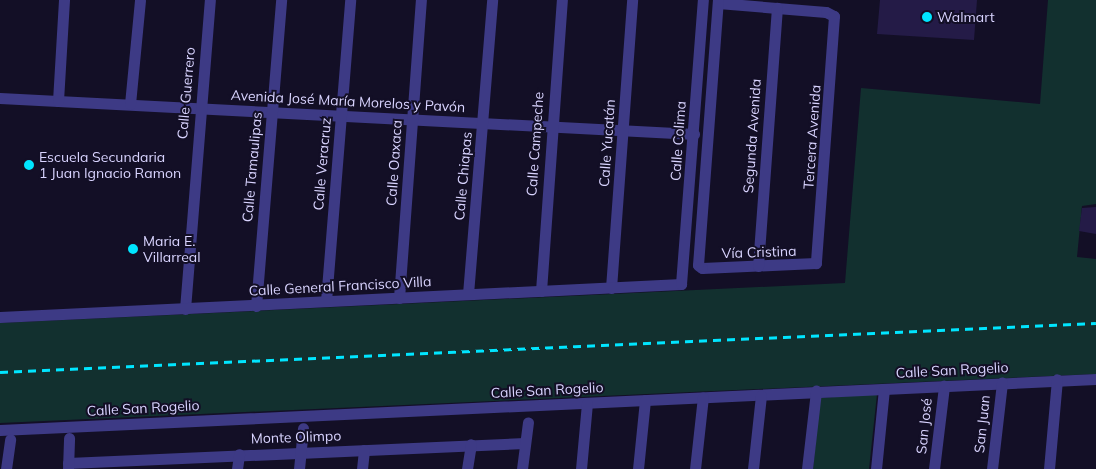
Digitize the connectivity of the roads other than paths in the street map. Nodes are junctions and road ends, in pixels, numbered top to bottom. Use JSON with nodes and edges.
{"nodes":[{"id":1,"x":64,"y":0,"type":"edge"},
{"id":2,"x":140,"y":0,"type":"edge"},
{"id":3,"x":210,"y":0,"type":"edge"},
{"id":4,"x":281,"y":0,"type":"edge"},
{"id":5,"x":350,"y":0,"type":"edge"},
{"id":6,"x":421,"y":0,"type":"edge"},
{"id":7,"x":492,"y":0,"type":"edge"},
{"id":8,"x":562,"y":0,"type":"edge"},
{"id":9,"x":632,"y":0,"type":"edge"},
{"id":10,"x":703,"y":0,"type":"edge"},
{"id":11,"x":718,"y":2,"type":"edge"},
{"id":12,"x":777,"y":8,"type":"junction"},
{"id":13,"x":0,"y":98,"type":"edge"},
{"id":14,"x":58,"y":101,"type":"junction"},
{"id":15,"x":130,"y":104,"type":"junction"},
{"id":16,"x":200,"y":107,"type":"junction"},
{"id":17,"x":272,"y":111,"type":"junction"},
{"id":18,"x":341,"y":116,"type":"junction"},
{"id":19,"x":413,"y":120,"type":"junction"},
{"id":20,"x":482,"y":124,"type":"junction"},
{"id":21,"x":551,"y":128,"type":"junction"},
{"id":22,"x":624,"y":131,"type":"junction"},
{"id":23,"x":694,"y":134,"type":"junction"},
{"id":24,"x":816,"y":263,"type":"joint"},
{"id":25,"x":758,"y":266,"type":"junction"},
{"id":26,"x":681,"y":284,"type":"joint"},
{"id":27,"x":610,"y":288,"type":"junction"},
{"id":28,"x":541,"y":291,"type":"junction"},
{"id":29,"x":468,"y":294,"type":"junction"},
{"id":30,"x":399,"y":298,"type":"junction"},
{"id":31,"x":326,"y":301,"type":"junction"},
{"id":32,"x":256,"y":306,"type":"junction"},
{"id":33,"x":185,"y":309,"type":"junction"},
{"id":34,"x":0,"y":317,"type":"edge"},
{"id":35,"x":1057,"y":379,"type":"junction"},
{"id":36,"x":1096,"y":379,"type":"edge"},
{"id":37,"x":1002,"y":383,"type":"junction"},
{"id":38,"x":944,"y":386,"type":"junction"},
{"id":39,"x":884,"y":388,"type":"junction"},
{"id":40,"x":816,"y":391,"type":"junction"},
{"id":41,"x":761,"y":395,"type":"junction"},
{"id":42,"x":703,"y":397,"type":"junction"},
{"id":43,"x":645,"y":400,"type":"junction"},
{"id":44,"x":587,"y":403,"type":"junction"},
{"id":45,"x":528,"y":422,"type":"dead end"},
{"id":46,"x":303,"y":428,"type":"dead end"},
{"id":47,"x":0,"y":430,"type":"edge"},
{"id":48,"x":69,"y":438,"type":"dead end"},
{"id":49,"x":10,"y":439,"type":"dead end"},
{"id":50,"x":525,"y":443,"type":"junction"},
{"id":51,"x":471,"y":444,"type":"junction"},
{"id":52,"x":364,"y":450,"type":"junction"},
{"id":53,"x":301,"y":452,"type":"junction"},
{"id":54,"x":239,"y":454,"type":"junction"},
{"id":55,"x":180,"y":463,"type":"edge"},
{"id":56,"x":123,"y":464,"type":"edge"},
{"id":57,"x":4,"y":465,"type":"edge"},
{"id":58,"x":68,"y":466,"type":"edge"},
{"id":59,"x":237,"y":469,"type":"edge"},
{"id":60,"x":299,"y":469,"type":"edge"},
{"id":61,"x":362,"y":469,"type":"edge"},
{"id":62,"x":467,"y":469,"type":"edge"},
{"id":63,"x":522,"y":469,"type":"edge"},
{"id":64,"x":581,"y":469,"type":"edge"},
{"id":65,"x":638,"y":469,"type":"edge"},
{"id":66,"x":695,"y":469,"type":"edge"},
{"id":67,"x":753,"y":469,"type":"edge"},
{"id":68,"x":807,"y":469,"type":"edge"},
{"id":69,"x":876,"y":469,"type":"edge"},
{"id":70,"x":934,"y":469,"type":"edge"},
{"id":71,"x":992,"y":469,"type":"edge"},
{"id":72,"x":1049,"y":469,"type":"edge"}],
"edges":[{"from":1,"to":14,"type":"street"},
{"from":2,"to":15,"type":"street"},
{"from":3,"to":16,"type":"street","name":"Calle Guerrero"},
{"from":4,"to":17,"type":"street","name":"Calle Tamaulipas"},
{"from":5,"to":18,"type":"street","name":"Calle Veracruz"},
{"from":6,"to":19,"type":"street","name":"Calle Oaxaca"},
{"from":7,"to":20,"type":"street","name":"Calle Chiapas"},
{"from":8,"to":21,"type":"street","name":"Calle Campeche"},
{"from":9,"to":22,"type":"street","name":"Calle Yucatán"},
{"from":10,"to":23,"type":"street","name":"Calle Colima"},
{"from":11,"to":12,"type":"street"},
{"from":11,"to":25,"type":"street","name":"Vía Cristina"},
{"from":12,"to":24,"type":"street","name":"Tercera Avenida"},
{"from":12,"to":25,"type":"street","name":"Segunda Avenida"},
{"from":13,"to":14,"type":"street","name":"Avenida José María Morelos y Pavón"},
{"from":14,"to":15,"type":"street","name":"Avenida José María Morelos y Pavón"},
{"from":15,"to":16,"type":"street","name":"Avenida José María Morelos y Pavón"},
{"from":16,"to":17,"type":"street","name":"Avenida José María Morelos y Pavón"},
{"from":16,"to":33,"type":"street","name":"Calle Guerrero"},
{"from":17,"to":18,"type":"street","name":"Avenida José María Morelos y Pavón"},
{"from":17,"to":32,"type":"street","name":"Calle Tamaulipas"},
{"from":18,"to":19,"type":"street","name":"Avenida José María Morelos y Pavón"},
{"from":18,"to":31,"type":"street","name":"Calle Veracruz"},
{"from":19,"to":20,"type":"street","name":"Avenida José María Morelos y Pavón"},
{"from":19,"to":30,"type":"street","name":"Calle Oaxaca"},
{"from":20,"to":21,"type":"street","name":"Avenida José María Morelos y Pavón"},
{"from":20,"to":29,"type":"street","name":"Calle Chiapas"},
{"from":21,"to":22,"type":"street","name":"Avenida José María Morelos y Pavón"},
{"from":21,"to":28,"type":"street","name":"Calle Campeche"},
{"from":22,"to":23,"type":"street","name":"Avenida José María Morelos y Pavón"},
{"from":22,"to":27,"type":"street","name":"Calle Yucatán"},
{"from":23,"to":26,"type":"street","name":"Calle Colima"},
{"from":24,"to":25,"type":"street","name":"Vía Cristina"},
{"from":26,"to":27,"type":"street","name":"Calle General Francisco Villa"},
{"from":27,"to":28,"type":"street","name":"Calle General Francisco Villa"},
{"from":28,"to":29,"type":"street","name":"Calle General Francisco Villa"},
{"from":29,"to":30,"type":"street","name":"Calle General Francisco Villa"},
{"from":30,"to":31,"type":"street","name":"Calle General Francisco Villa"},
{"from":31,"to":32,"type":"street","name":"Calle General Francisco Villa"},
{"from":32,"to":33,"type":"street","name":"Calle General Francisco Villa"},
{"from":33,"to":34,"type":"street","name":"Calle General Francisco Villa"},
{"from":35,"to":36,"type":"street","name":"Calle San Rogelio"},
{"from":35,"to":37,"type":"street","name":"Calle San Rogelio"},
{"from":35,"to":72,"type":"street"},
{"from":37,"to":38,"type":"street","name":"Calle San Rogelio"},
{"from":37,"to":71,"type":"street","name":"San Juan"},
{"from":38,"to":39,"type":"street","name":"Calle San Rogelio"},
{"from":38,"to":70,"type":"street","name":"San José"},
{"from":39,"to":40,"type":"street","name":"Calle San Rogelio"},
{"from":39,"to":69,"type":"street"},
{"from":40,"to":41,"type":"street","name":"Calle San Rogelio"},
{"from":40,"to":68,"type":"street"},
{"from":41,"to":42,"type":"street","name":"Calle San Rogelio"},
{"from":41,"to":67,"type":"street"},
{"from":42,"to":43,"type":"street","name":"Calle San Rogelio"},
{"from":42,"to":66,"type":"street"},
{"from":43,"to":44,"type":"street","name":"Calle San Rogelio"},
{"from":43,"to":65,"type":"street"},
{"from":44,"to":47,"type":"street","name":"Calle San Rogelio"},
{"from":44,"to":64,"type":"street"},
{"from":45,"to":50,"type":"street"},
{"from":46,"to":53,"type":"street"},
{"from":48,"to":58,"type":"street"},
{"from":49,"to":57,"type":"street"},
{"from":50,"to":51,"type":"street","name":"Monte Olimpo"},
{"from":50,"to":63,"type":"street"},
{"from":51,"to":52,"type":"street","name":"Monte Olimpo"},
{"from":51,"to":62,"type":"street"},
{"from":52,"to":53,"type":"street","name":"Monte Olimpo"},
{"from":52,"to":61,"type":"street"},
{"from":53,"to":54,"type":"street","name":"Monte Olimpo"},
{"from":53,"to":60,"type":"street"},
{"from":54,"to":55,"type":"street","name":"Monte Olimpo"},
{"from":54,"to":59,"type":"street"},
{"from":55,"to":56,"type":"street","name":"Monte Olimpo"},
{"from":56,"to":58,"type":"street","name":"Monte Olimpo"}]}
